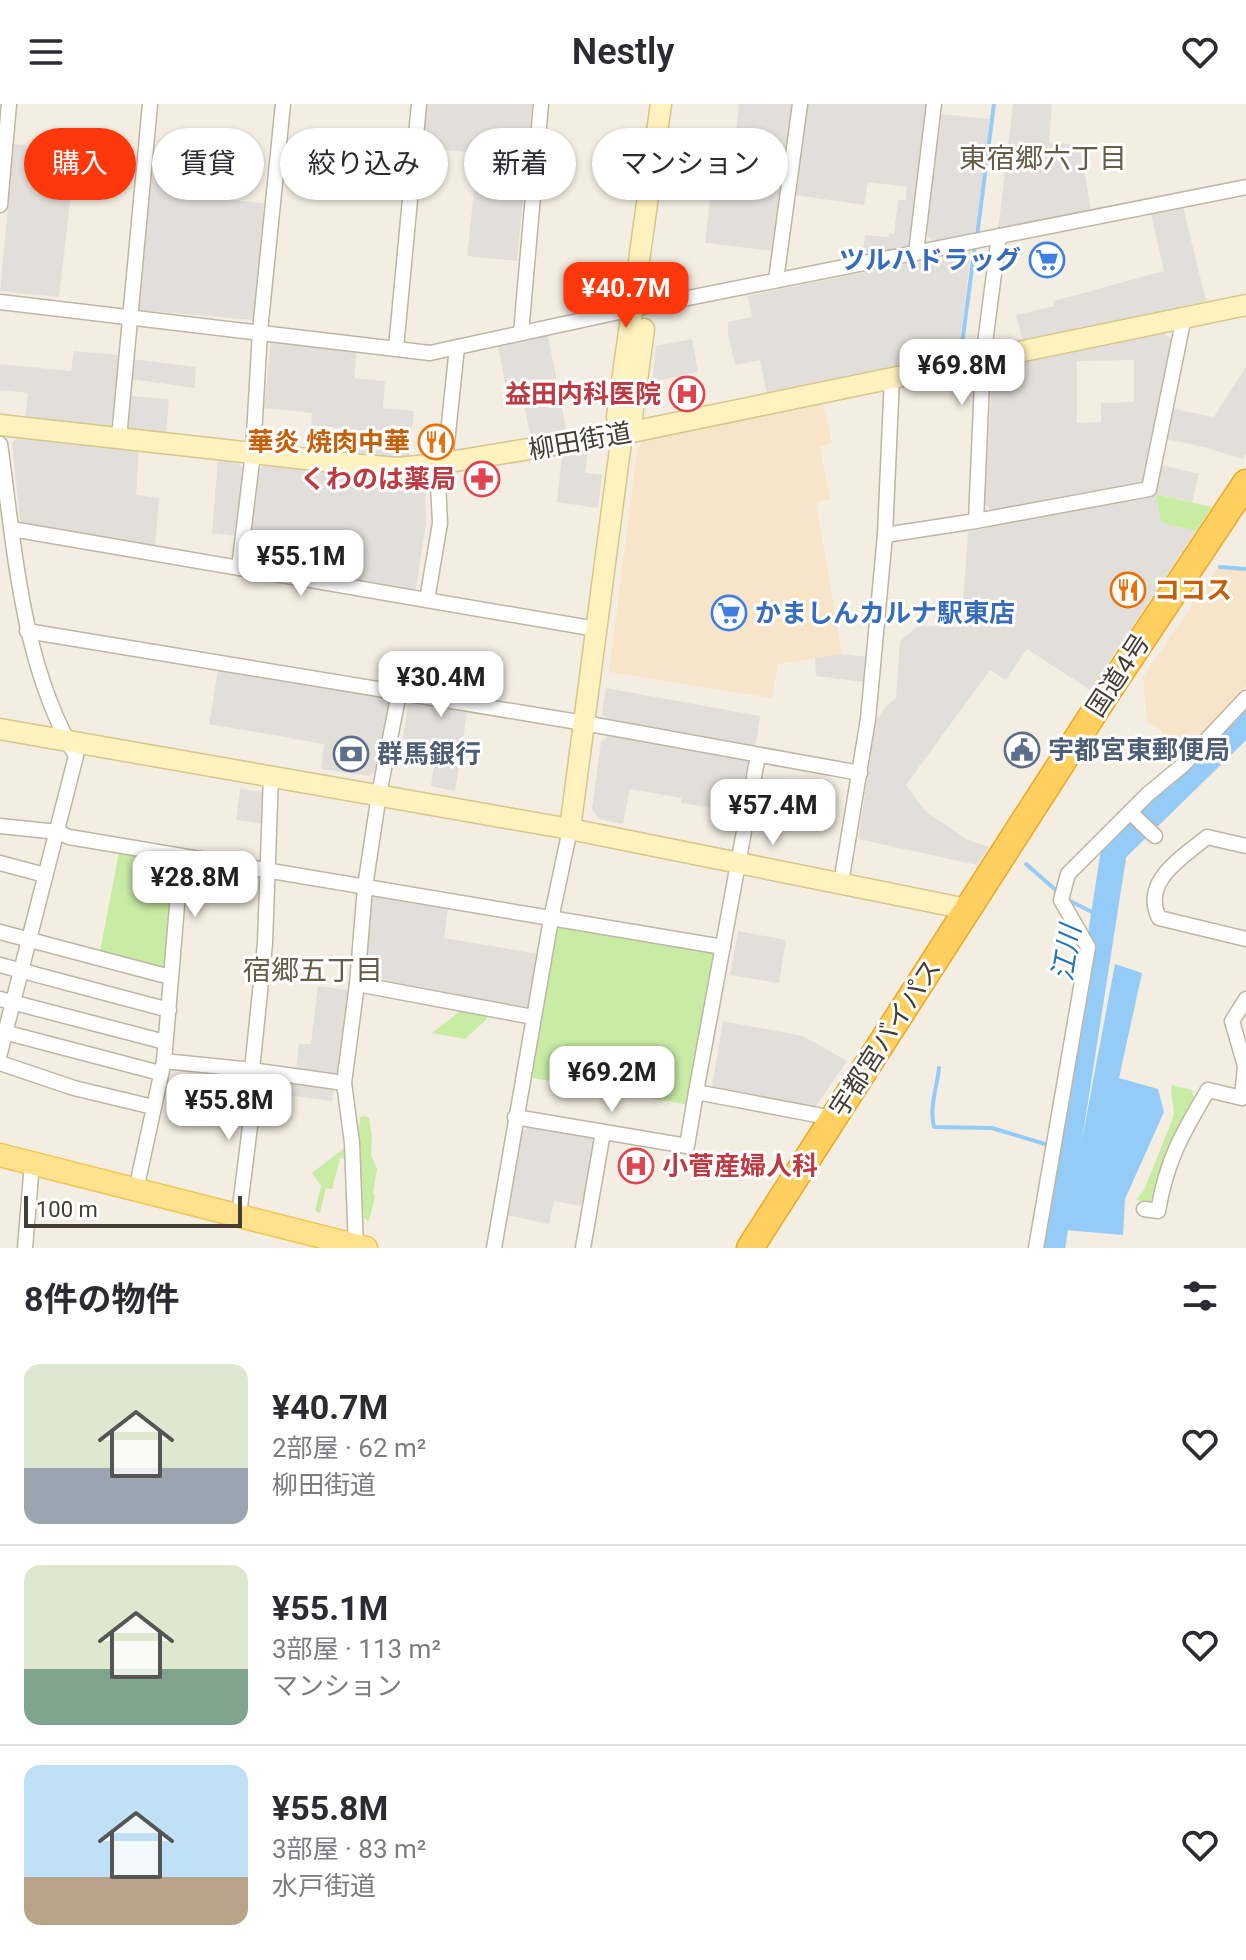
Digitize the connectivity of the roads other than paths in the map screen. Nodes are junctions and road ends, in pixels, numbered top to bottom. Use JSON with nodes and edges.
{"nodes":[{"id":1,"x":9,"y":104,"type":"edge"},
{"id":2,"x":150,"y":104,"type":"edge"},
{"id":3,"x":283,"y":104,"type":"edge"},
{"id":4,"x":419,"y":104,"type":"edge"},
{"id":5,"x":541,"y":104,"type":"edge"},
{"id":6,"x":661,"y":104,"type":"edge"},
{"id":7,"x":674,"y":104,"type":"edge"},
{"id":8,"x":800,"y":104,"type":"edge"},
{"id":9,"x":934,"y":104,"type":"edge"},
{"id":10,"x":1246,"y":187,"type":"edge"},
{"id":11,"x":0,"y":205,"type":"edge"},
{"id":12,"x":999,"y":236,"type":"junction"},
{"id":13,"x":916,"y":253,"type":"junction"},
{"id":14,"x":776,"y":280,"type":"junction"},
{"id":15,"x":0,"y":302,"type":"edge"},
{"id":16,"x":1246,"y":305,"type":"edge"},
{"id":17,"x":640,"y":307,"type":"junction"},
{"id":18,"x":132,"y":317,"type":"junction"},
{"id":19,"x":1184,"y":317,"type":"junction"},
{"id":20,"x":260,"y":331,"type":"junction"},
{"id":21,"x":521,"y":333,"type":"junction"},
{"id":22,"x":457,"y":347,"type":"junction"},
{"id":23,"x":396,"y":348,"type":"junction"},
{"id":24,"x":983,"y":358,"type":"junction"},
{"id":25,"x":892,"y":377,"type":"junction"},
{"id":26,"x":0,"y":425,"type":"edge"},
{"id":27,"x":622,"y":434,"type":"junction"},
{"id":28,"x":119,"y":438,"type":"junction"},
{"id":29,"x":0,"y":444,"type":"edge"},
{"id":30,"x":253,"y":453,"type":"junction"},
{"id":31,"x":441,"y":463,"type":"junction"},
{"id":32,"x":1246,"y":483,"type":"edge"},
{"id":33,"x":976,"y":521,"type":"junction"},
{"id":34,"x":8,"y":524,"type":"edge"},
{"id":35,"x":885,"y":535,"type":"junction"},
{"id":36,"x":239,"y":568,"type":"junction"},
{"id":37,"x":427,"y":600,"type":"junction"},
{"id":38,"x":596,"y":629,"type":"junction"},
{"id":39,"x":27,"y":631,"type":"junction"},
{"id":40,"x":399,"y":693,"type":"junction"},
{"id":41,"x":1246,"y":698,"type":"edge"},
{"id":42,"x":584,"y":723,"type":"junction"},
{"id":43,"x":0,"y":729,"type":"edge"},
{"id":44,"x":67,"y":740,"type":"junction"},
{"id":45,"x":758,"y":755,"type":"junction"},
{"id":46,"x":860,"y":773,"type":"junction"},
{"id":47,"x":271,"y":775,"type":"junction"},
{"id":48,"x":379,"y":794,"type":"junction"},
{"id":49,"x":1132,"y":814,"type":"junction"},
{"id":50,"x":0,"y":826,"type":"edge"},
{"id":51,"x":570,"y":829,"type":"junction"},
{"id":52,"x":58,"y":832,"type":"junction"},
{"id":53,"x":1152,"y":833,"type":"dead end"},
{"id":54,"x":1246,"y":846,"type":"edge"},
{"id":55,"x":181,"y":858,"type":"junction"},
{"id":56,"x":739,"y":862,"type":"junction"},
{"id":57,"x":0,"y":863,"type":"edge"},
{"id":58,"x":267,"y":872,"type":"junction"},
{"id":59,"x":45,"y":875,"type":"junction"},
{"id":60,"x":841,"y":883,"type":"junction"},
{"id":61,"x":365,"y":887,"type":"junction"},
{"id":62,"x":967,"y":909,"type":"junction"},
{"id":63,"x":551,"y":919,"type":"junction"},
{"id":64,"x":0,"y":932,"type":"edge"},
{"id":65,"x":1246,"y":939,"type":"edge"},
{"id":66,"x":30,"y":940,"type":"junction"},
{"id":67,"x":723,"y":947,"type":"junction"},
{"id":68,"x":0,"y":965,"type":"edge"},
{"id":69,"x":22,"y":971,"type":"junction"},
{"id":70,"x":170,"y":977,"type":"junction"},
{"id":71,"x":357,"y":984,"type":"junction"},
{"id":72,"x":1246,"y":999,"type":"edge"},
{"id":73,"x":7,"y":1001,"type":"edge"},
{"id":74,"x":169,"y":1010,"type":"junction"},
{"id":75,"x":533,"y":1017,"type":"junction"},
{"id":76,"x":3,"y":1032,"type":"edge"},
{"id":77,"x":165,"y":1042,"type":"junction"},
{"id":78,"x":0,"y":1053,"type":"edge"},
{"id":79,"x":0,"y":1063,"type":"edge"},
{"id":80,"x":162,"y":1067,"type":"junction"},
{"id":81,"x":252,"y":1070,"type":"junction"},
{"id":82,"x":344,"y":1083,"type":"junction"},
{"id":83,"x":696,"y":1092,"type":"junction"},
{"id":84,"x":153,"y":1107,"type":"junction"},
{"id":85,"x":515,"y":1117,"type":"junction"},
{"id":86,"x":833,"y":1118,"type":"junction"},
{"id":87,"x":603,"y":1132,"type":"junction"},
{"id":88,"x":0,"y":1155,"type":"edge"},
{"id":89,"x":32,"y":1163,"type":"junction"},
{"id":90,"x":136,"y":1190,"type":"junction"},
{"id":91,"x":1144,"y":1209,"type":"dead end"},
{"id":92,"x":239,"y":1215,"type":"junction"},
{"id":93,"x":360,"y":1247,"type":"edge"},
{"id":94,"x":25,"y":1248,"type":"edge"},
{"id":95,"x":494,"y":1248,"type":"edge"},
{"id":96,"x":583,"y":1248,"type":"edge"},
{"id":97,"x":750,"y":1248,"type":"edge"},
{"id":98,"x":1036,"y":1248,"type":"edge"}],
"edges":[{"from":1,"to":11,"type":"street"},
{"from":2,"to":18,"type":"street"},
{"from":3,"to":20,"type":"street"},
{"from":4,"to":23,"type":"street"},
{"from":5,"to":21,"type":"street"},
{"from":6,"to":17,"type":"street"},
{"from":7,"to":17,"type":"street"},
{"from":8,"to":14,"type":"street"},
{"from":9,"to":13,"type":"street"},
{"from":10,"to":12,"type":"street"},
{"from":12,"to":13,"type":"street"},
{"from":12,"to":24,"type":"street"},
{"from":13,"to":14,"type":"street"},
{"from":14,"to":17,"type":"street"},
{"from":15,"to":18,"type":"street"},
{"from":16,"to":19,"type":"street","name":"柳田街道"},
{"from":17,"to":21,"type":"street"},
{"from":17,"to":27,"type":"street"},
{"from":18,"to":20,"type":"street"},
{"from":18,"to":28,"type":"street"},
{"from":19,"to":24,"type":"street","name":"柳田街道"},
{"from":19,"to":33,"type":"street"},
{"from":20,"to":23,"type":"street"},
{"from":20,"to":30,"type":"street"},
{"from":21,"to":22,"type":"street"},
{"from":22,"to":23,"type":"street"},
{"from":22,"to":31,"type":"street"},
{"from":24,"to":25,"type":"street","name":"柳田街道"},
{"from":24,"to":33,"type":"street"},
{"from":25,"to":27,"type":"street","name":"柳田街道"},
{"from":25,"to":35,"type":"street"},
{"from":26,"to":28,"type":"street","name":"柳田街道"},
{"from":27,"to":31,"type":"street","name":"柳田街道"},
{"from":27,"to":38,"type":"street"},
{"from":28,"to":30,"type":"street","name":"柳田街道"},
{"from":29,"to":34,"type":"street"},
{"from":30,"to":31,"type":"street","name":"柳田街道"},
{"from":30,"to":36,"type":"street"},
{"from":31,"to":37,"type":"street"},
{"from":32,"to":62,"type":"highway","name":"国道4号"},
{"from":33,"to":35,"type":"street"},
{"from":34,"to":36,"type":"street"},
{"from":34,"to":39,"type":"street"},
{"from":35,"to":46,"type":"street"},
{"from":36,"to":37,"type":"street"},
{"from":37,"to":38,"type":"street"},
{"from":38,"to":42,"type":"street"},
{"from":39,"to":40,"type":"street"},
{"from":39,"to":44,"type":"street"},
{"from":40,"to":42,"type":"street"},
{"from":40,"to":48,"type":"street"},
{"from":41,"to":49,"type":"street"},
{"from":42,"to":45,"type":"street"},
{"from":42,"to":51,"type":"street"},
{"from":43,"to":44,"type":"street"},
{"from":44,"to":47,"type":"street"},
{"from":44,"to":52,"type":"street"},
{"from":45,"to":46,"type":"street"},
{"from":45,"to":56,"type":"street"},
{"from":46,"to":60,"type":"street"},
{"from":47,"to":48,"type":"street"},
{"from":47,"to":58,"type":"street"},
{"from":48,"to":51,"type":"street"},
{"from":48,"to":61,"type":"street"},
{"from":49,"to":53,"type":"street"},
{"from":49,"to":98,"type":"street"},
{"from":50,"to":52,"type":"street"},
{"from":51,"to":56,"type":"street"},
{"from":51,"to":63,"type":"street"},
{"from":52,"to":55,"type":"street"},
{"from":52,"to":59,"type":"street"},
{"from":54,"to":65,"type":"street"},
{"from":55,"to":58,"type":"street"},
{"from":55,"to":70,"type":"street"},
{"from":56,"to":60,"type":"street"},
{"from":56,"to":67,"type":"street"},
{"from":57,"to":59,"type":"street"},
{"from":58,"to":61,"type":"street"},
{"from":58,"to":81,"type":"street"},
{"from":59,"to":66,"type":"street"},
{"from":60,"to":62,"type":"street"},
{"from":61,"to":63,"type":"street"},
{"from":61,"to":71,"type":"street"},
{"from":62,"to":86,"type":"highway","name":"宇都宮バイパス"},
{"from":63,"to":67,"type":"street"},
{"from":63,"to":75,"type":"street"},
{"from":64,"to":66,"type":"street"},
{"from":66,"to":69,"type":"street"},
{"from":66,"to":70,"type":"street"},
{"from":67,"to":83,"type":"street"},
{"from":68,"to":69,"type":"street"},
{"from":69,"to":73,"type":"street"},
{"from":69,"to":74,"type":"street"},
{"from":70,"to":74,"type":"street"},
{"from":71,"to":75,"type":"street"},
{"from":71,"to":82,"type":"street"},
{"from":72,"to":91,"type":"street"},
{"from":73,"to":76,"type":"street"},
{"from":73,"to":77,"type":"street"},
{"from":74,"to":77,"type":"street"},
{"from":75,"to":85,"type":"street"},
{"from":76,"to":78,"type":"street"},
{"from":76,"to":80,"type":"street"},
{"from":77,"to":80,"type":"street"},
{"from":79,"to":84,"type":"street"},
{"from":80,"to":81,"type":"street"},
{"from":80,"to":84,"type":"street"},
{"from":81,"to":82,"type":"street"},
{"from":81,"to":92,"type":"street"},
{"from":82,"to":93,"type":"street"},
{"from":83,"to":86,"type":"street"},
{"from":83,"to":87,"type":"street"},
{"from":84,"to":90,"type":"street"},
{"from":85,"to":87,"type":"street"},
{"from":85,"to":95,"type":"street"},
{"from":86,"to":97,"type":"highway","name":"宇都宮バイパス"},
{"from":87,"to":96,"type":"street"},
{"from":88,"to":89,"type":"main road"},
{"from":89,"to":90,"type":"main road"},
{"from":89,"to":94,"type":"street"},
{"from":90,"to":92,"type":"main road"},
{"from":92,"to":93,"type":"main road"}]}
